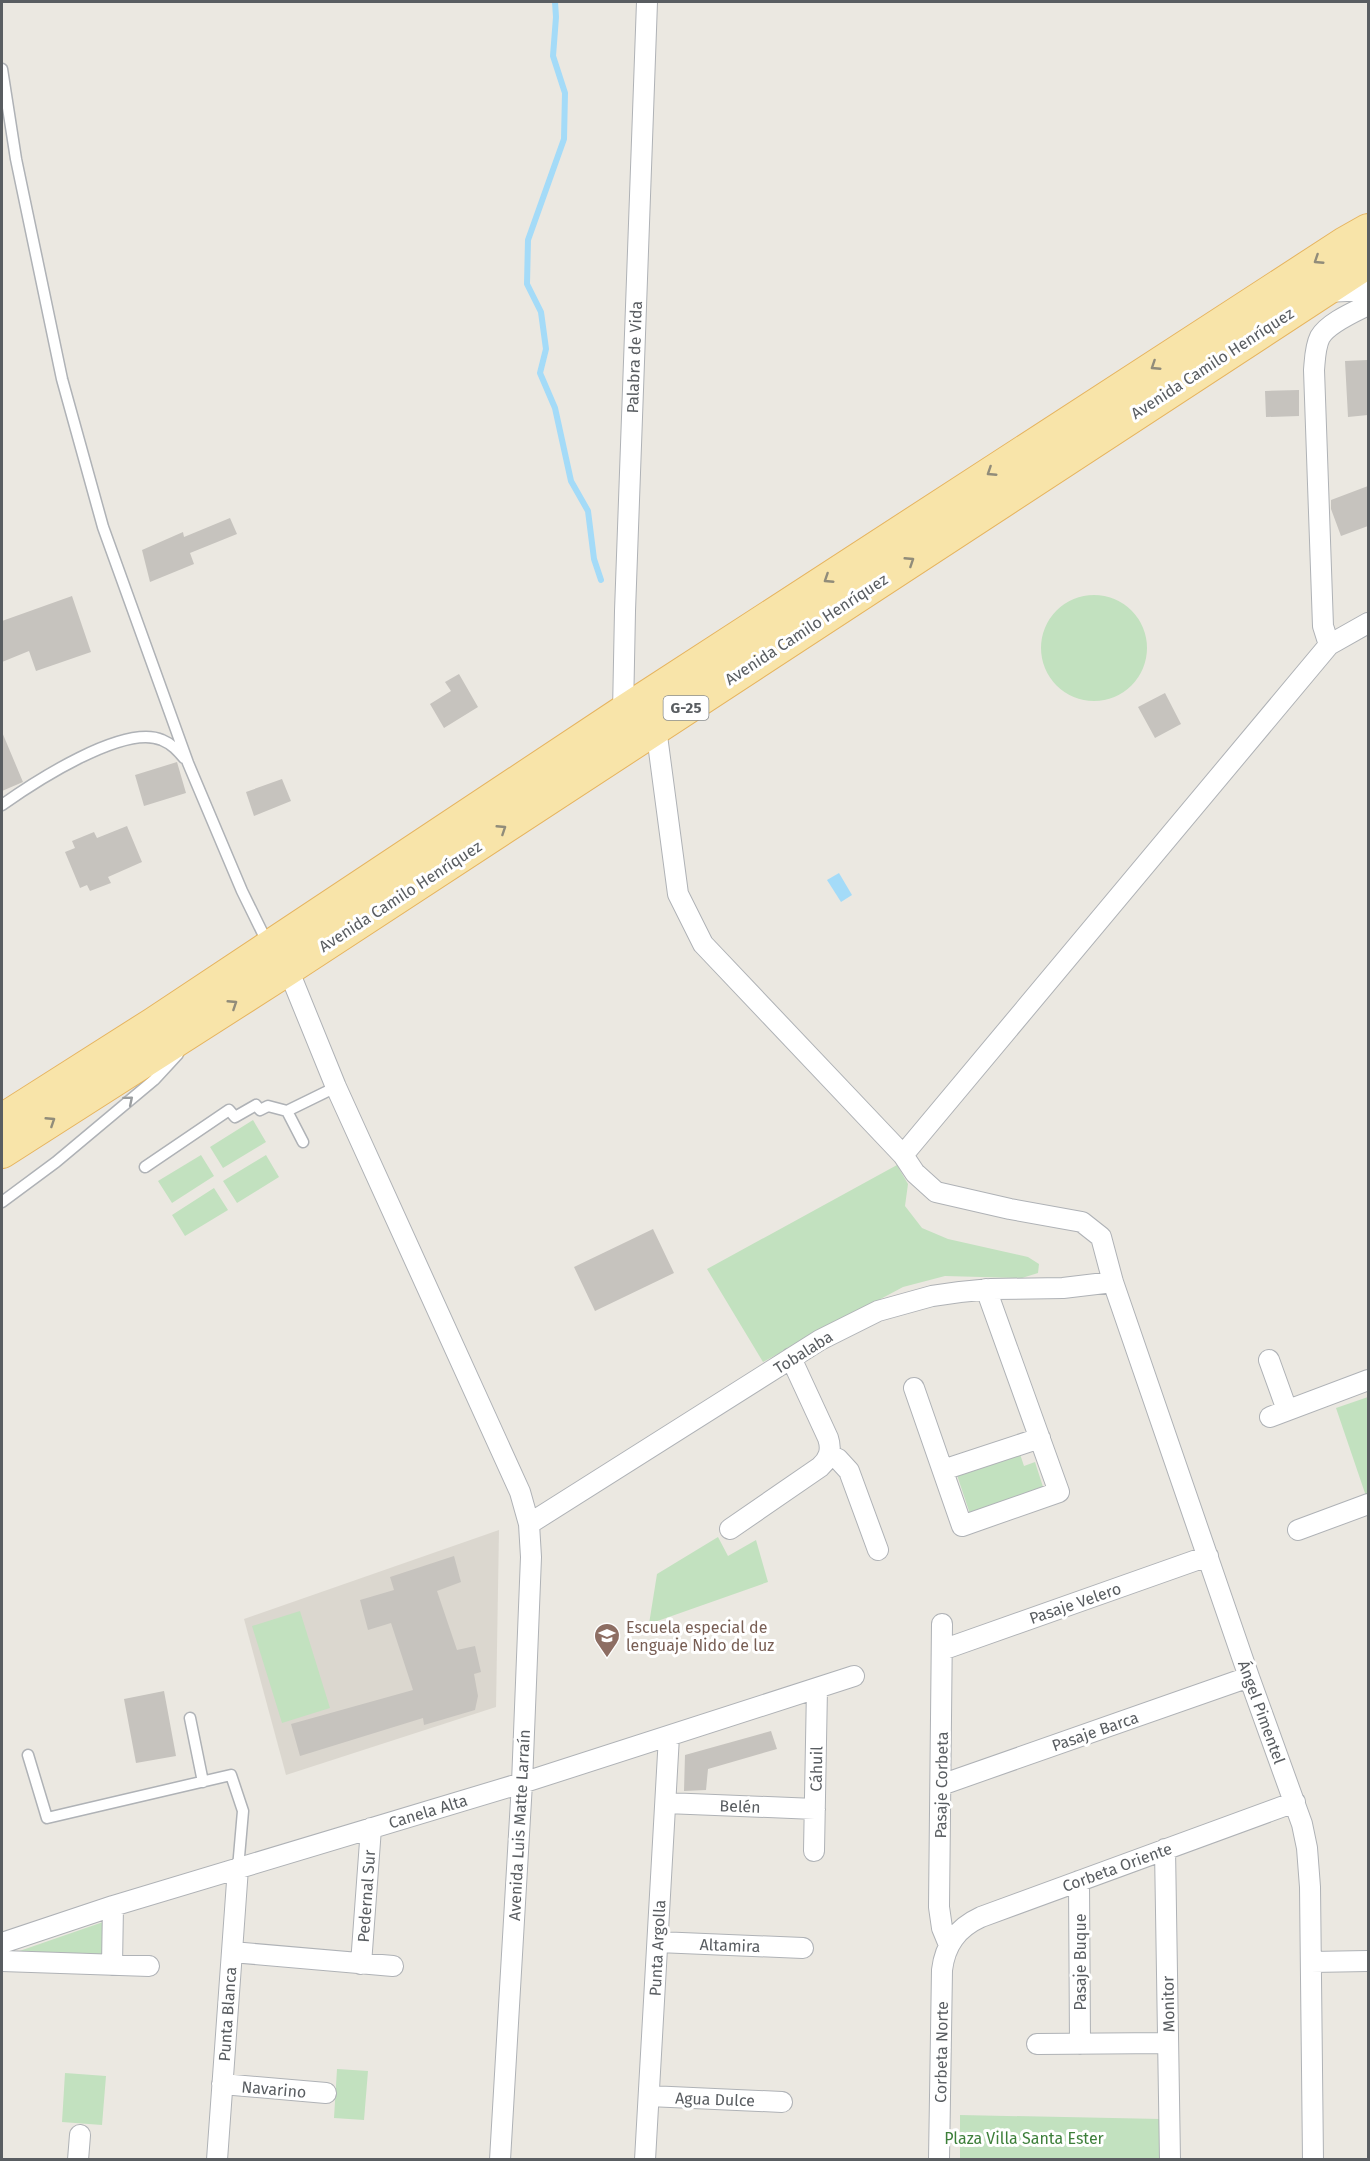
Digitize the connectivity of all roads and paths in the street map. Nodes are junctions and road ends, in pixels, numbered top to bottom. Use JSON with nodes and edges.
{"nodes":[{"id":1,"x":647,"y":2,"type":"edge"},
{"id":2,"x":2,"y":69,"type":"edge"},
{"id":3,"x":1368,"y":230,"type":"edge"},
{"id":4,"x":1368,"y":262,"type":"edge"},
{"id":5,"x":1368,"y":290,"type":"edge"},
{"id":6,"x":1319,"y":292,"type":"junction"},
{"id":7,"x":1368,"y":306,"type":"edge"},
{"id":8,"x":1368,"y":623,"type":"edge"},
{"id":9,"x":1329,"y":645,"type":"junction"},
{"id":10,"x":623,"y":711,"type":"junction"},
{"id":11,"x":656,"y":728,"type":"junction"},
{"id":12,"x":188,"y":763,"type":"junction"},
{"id":13,"x":2,"y":805,"type":"edge"},
{"id":14,"x":279,"y":958,"type":"junction"},
{"id":15,"x":194,"y":1029,"type":"junction"},
{"id":16,"x":336,"y":1087,"type":"junction"},
{"id":17,"x":287,"y":1111,"type":"junction"},
{"id":18,"x":2,"y":1120,"type":"edge"},
{"id":19,"x":303,"y":1142,"type":"dead end"},
{"id":20,"x":2,"y":1152,"type":"edge"},
{"id":21,"x":903,"y":1155,"type":"junction"},
{"id":22,"x":145,"y":1167,"type":"dead end"},
{"id":23,"x":2,"y":1202,"type":"edge"},
{"id":24,"x":1113,"y":1282,"type":"junction"},
{"id":25,"x":986,"y":1289,"type":"junction"},
{"id":26,"x":791,"y":1359,"type":"junction"},
{"id":27,"x":1269,"y":1360,"type":"dead end"},
{"id":28,"x":1368,"y":1380,"type":"edge"},
{"id":29,"x":914,"y":1389,"type":"dead end"},
{"id":30,"x":1040,"y":1438,"type":"junction"},
{"id":31,"x":829,"y":1455,"type":"junction"},
{"id":32,"x":943,"y":1470,"type":"junction"},
{"id":33,"x":1368,"y":1504,"type":"edge"},
{"id":34,"x":530,"y":1524,"type":"junction"},
{"id":35,"x":730,"y":1529,"type":"dead end"},
{"id":36,"x":1298,"y":1530,"type":"dead end"},
{"id":37,"x":878,"y":1550,"type":"dead end"},
{"id":38,"x":1208,"y":1556,"type":"junction"},
{"id":39,"x":942,"y":1624,"type":"dead end"},
{"id":40,"x":942,"y":1650,"type":"junction"},
{"id":41,"x":854,"y":1676,"type":"dead end"},
{"id":42,"x":1249,"y":1677,"type":"junction"},
{"id":43,"x":817,"y":1688,"type":"junction"},
{"id":44,"x":190,"y":1718,"type":"dead end"},
{"id":45,"x":669,"y":1736,"type":"junction"},
{"id":46,"x":28,"y":1755,"type":"dead end"},
{"id":47,"x":203,"y":1782,"type":"junction"},
{"id":48,"x":522,"y":1783,"type":"junction"},
{"id":49,"x":940,"y":1785,"type":"junction"},
{"id":50,"x":1295,"y":1802,"type":"junction"},
{"id":51,"x":666,"y":1803,"type":"junction"},
{"id":52,"x":815,"y":1809,"type":"junction"},
{"id":53,"x":371,"y":1828,"type":"junction"},
{"id":54,"x":1165,"y":1849,"type":"junction"},
{"id":55,"x":814,"y":1851,"type":"dead end"},
{"id":56,"x":238,"y":1868,"type":"junction"},
{"id":57,"x":1079,"y":1881,"type":"junction"},
{"id":58,"x":113,"y":1906,"type":"junction"},
{"id":59,"x":658,"y":1942,"type":"junction"},
{"id":60,"x":2,"y":1943,"type":"edge"},
{"id":61,"x":949,"y":1945,"type":"junction"},
{"id":62,"x":803,"y":1948,"type":"dead end"},
{"id":63,"x":232,"y":1952,"type":"junction"},
{"id":64,"x":2,"y":1961,"type":"edge"},
{"id":65,"x":1368,"y":1961,"type":"edge"},
{"id":66,"x":1311,"y":1962,"type":"junction"},
{"id":67,"x":361,"y":1964,"type":"junction"},
{"id":68,"x":112,"y":1965,"type":"junction"},
{"id":69,"x":149,"y":1966,"type":"dead end"},
{"id":70,"x":393,"y":1966,"type":"dead end"},
{"id":71,"x":1168,"y":2043,"type":"junction"},
{"id":72,"x":1037,"y":2044,"type":"dead end"},
{"id":73,"x":1080,"y":2044,"type":"junction"},
{"id":74,"x":222,"y":2084,"type":"junction"},
{"id":75,"x":326,"y":2093,"type":"dead end"},
{"id":76,"x":648,"y":2096,"type":"junction"},
{"id":77,"x":782,"y":2102,"type":"dead end"},
{"id":78,"x":80,"y":2135,"type":"dead end"},
{"id":79,"x":78,"y":2160,"type":"edge"},
{"id":80,"x":217,"y":2160,"type":"edge"},
{"id":81,"x":500,"y":2160,"type":"edge"},
{"id":82,"x":645,"y":2160,"type":"edge"},
{"id":83,"x":939,"y":2160,"type":"edge"},
{"id":84,"x":1170,"y":2160,"type":"edge"},
{"id":85,"x":1313,"y":2160,"type":"edge"}],
"edges":[{"from":1,"to":10,"type":"street","name":"Palabra de Vida"},
{"from":2,"to":12,"type":"lane"},
{"from":3,"to":10,"type":"main road","name":"Avenida Camilo Henríquez","number":"G-25","one_way":true},
{"from":4,"to":6,"type":"main road","name":"Avenida Camilo Henríquez","number":"G-25"},
{"from":5,"to":6,"type":"street"},
{"from":11,"to":6,"type":"main road","name":"Avenida Camilo Henríquez","number":"G-25","one_way":true},
{"from":7,"to":9,"type":"street"},
{"from":8,"to":9,"type":"street"},
{"from":9,"to":21,"type":"street"},
{"from":10,"to":14,"type":"main road","name":"Avenida Camilo Henríquez","number":"G-25"},
{"from":14,"to":11,"type":"main road","name":"Avenida Camilo Henríquez","number":"G-25","one_way":true},
{"from":11,"to":21,"type":"street","name":"Ángel Pimentel"},
{"from":12,"to":13,"type":"lane"},
{"from":12,"to":14,"type":"lane"},
{"from":15,"to":14,"type":"main road","name":"Avenida Camilo Henríquez","number":"G-25","one_way":true},
{"from":14,"to":16,"type":"street","name":"Avenida Luis Matte Larraín"},
{"from":14,"to":18,"type":"main road","name":"Avenida Camilo Henríquez","number":"G-25"},
{"from":20,"to":15,"type":"main road","name":"Avenida Camilo Henríquez","number":"G-25","one_way":true},
{"from":23,"to":15,"type":"lane","one_way":true},
{"from":16,"to":17,"type":"lane"},
{"from":16,"to":34,"type":"street","name":"Avenida Luis Matte Larraín"},
{"from":17,"to":19,"type":"lane"},
{"from":17,"to":22,"type":"lane"},
{"from":21,"to":24,"type":"street","name":"Ángel Pimentel"},
{"from":24,"to":25,"type":"street","name":"Tobalaba"},
{"from":24,"to":38,"type":"street","name":"Ángel Pimentel"},
{"from":25,"to":26,"type":"street","name":"Tobalaba"},
{"from":25,"to":30,"type":"street"},
{"from":26,"to":31,"type":"street"},
{"from":26,"to":34,"type":"street","name":"Tobalaba"},
{"from":27,"to":28,"type":"street"},
{"from":29,"to":32,"type":"street"},
{"from":30,"to":32,"type":"street"},
{"from":30,"to":32,"type":"street"},
{"from":31,"to":35,"type":"street"},
{"from":31,"to":37,"type":"street"},
{"from":33,"to":36,"type":"street"},
{"from":34,"to":48,"type":"street","name":"Avenida Luis Matte Larraín"},
{"from":38,"to":40,"type":"street","name":"Pasaje Velero"},
{"from":38,"to":42,"type":"street","name":"Ángel Pimentel"},
{"from":39,"to":40,"type":"street","name":"Pasaje Corbeta"},
{"from":40,"to":49,"type":"street","name":"Pasaje Corbeta"},
{"from":41,"to":43,"type":"street","name":"Canela Alta"},
{"from":42,"to":49,"type":"street","name":"Pasaje Barca"},
{"from":42,"to":50,"type":"street","name":"Ángel Pimentel"},
{"from":43,"to":45,"type":"street","name":"Canela Alta"},
{"from":43,"to":52,"type":"street","name":"Cáhuil"},
{"from":44,"to":47,"type":"lane"},
{"from":45,"to":48,"type":"street","name":"Canela Alta"},
{"from":45,"to":51,"type":"street","name":"Punta Argolla"},
{"from":46,"to":47,"type":"lane"},
{"from":47,"to":56,"type":"lane"},
{"from":48,"to":53,"type":"street","name":"Canela Alta"},
{"from":48,"to":81,"type":"street","name":"Avenida Luis Matte Larraín"},
{"from":49,"to":61,"type":"street","name":"Pasaje Corbeta"},
{"from":50,"to":54,"type":"street","name":"Corbeta Oriente"},
{"from":50,"to":66,"type":"street","name":"Ángel Pimentel"},
{"from":51,"to":52,"type":"street","name":"Belén"},
{"from":51,"to":59,"type":"street","name":"Punta Argolla"},
{"from":52,"to":55,"type":"street","name":"Cáhuil"},
{"from":53,"to":56,"type":"street","name":"Canela Alta"},
{"from":53,"to":67,"type":"street","name":"Pedernal Sur"},
{"from":54,"to":57,"type":"street","name":"Corbeta Oriente"},
{"from":54,"to":71,"type":"street","name":"Monitor"},
{"from":56,"to":58,"type":"street","name":"Canela Alta"},
{"from":56,"to":63,"type":"street","name":"Punta Blanca"},
{"from":57,"to":61,"type":"street","name":"Corbeta Oriente"},
{"from":57,"to":73,"type":"street","name":"Pasaje Buque"},
{"from":58,"to":60,"type":"street","name":"Canela Alta"},
{"from":58,"to":68,"type":"street"},
{"from":59,"to":62,"type":"street","name":"Altamira"},
{"from":59,"to":76,"type":"street","name":"Punta Argolla"},
{"from":61,"to":83,"type":"street","name":"Corbeta Norte"},
{"from":63,"to":67,"type":"street"},
{"from":63,"to":74,"type":"street","name":"Punta Blanca"},
{"from":64,"to":68,"type":"street"},
{"from":65,"to":66,"type":"street"},
{"from":66,"to":85,"type":"street","name":"Ángel Pimentel"},
{"from":67,"to":70,"type":"street"},
{"from":68,"to":69,"type":"street"},
{"from":71,"to":73,"type":"street"},
{"from":71,"to":84,"type":"street","name":"Monitor"},
{"from":72,"to":73,"type":"street"},
{"from":74,"to":75,"type":"street","name":"Navarino"},
{"from":74,"to":80,"type":"street","name":"Punta Blanca"},
{"from":76,"to":77,"type":"street","name":"Agua Dulce"},
{"from":76,"to":82,"type":"street","name":"Punta Argolla"},
{"from":78,"to":79,"type":"street"}]}
